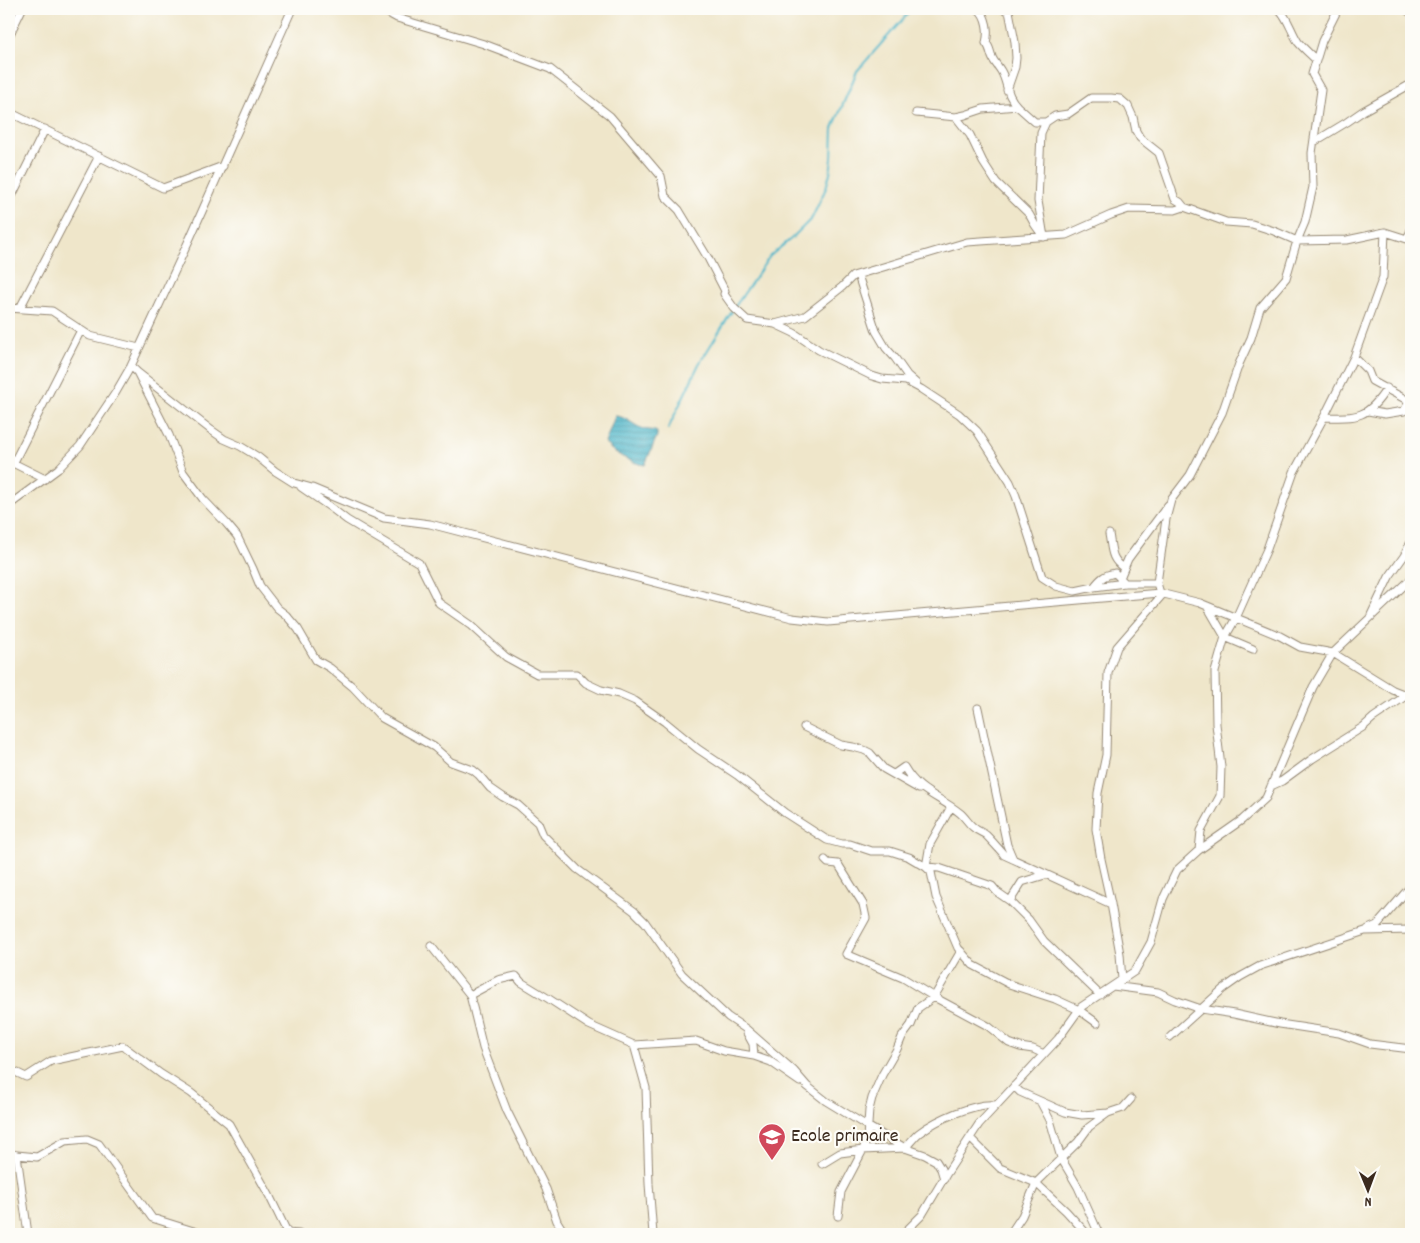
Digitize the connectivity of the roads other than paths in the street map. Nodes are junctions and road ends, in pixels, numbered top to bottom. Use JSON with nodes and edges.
{"nodes":[{"id":1,"x":22,"y":9,"type":"edge"},
{"id":2,"x":292,"y":9,"type":"edge"},
{"id":3,"x":381,"y":9,"type":"edge"},
{"id":4,"x":978,"y":9,"type":"edge"},
{"id":5,"x":1003,"y":9,"type":"edge"},
{"id":6,"x":1279,"y":9,"type":"edge"},
{"id":7,"x":1338,"y":9,"type":"edge"},
{"id":8,"x":1405,"y":9,"type":"edge"},
{"id":9,"x":1411,"y":13,"type":"edge"},
{"id":10,"x":9,"y":36,"type":"edge"},
{"id":11,"x":1316,"y":60,"type":"junction"},
{"id":12,"x":1411,"y":84,"type":"edge"},
{"id":13,"x":1007,"y":91,"type":"junction"},
{"id":14,"x":1017,"y":106,"type":"junction"},
{"id":15,"x":9,"y":112,"type":"edge"},
{"id":16,"x":916,"y":113,"type":"dead end"},
{"id":17,"x":956,"y":117,"type":"junction"},
{"id":18,"x":1046,"y":122,"type":"junction"},
{"id":19,"x":44,"y":129,"type":"junction"},
{"id":20,"x":1314,"y":142,"type":"junction"},
{"id":21,"x":99,"y":156,"type":"junction"},
{"id":22,"x":223,"y":166,"type":"junction"},
{"id":23,"x":9,"y":202,"type":"edge"},
{"id":24,"x":1184,"y":207,"type":"junction"},
{"id":25,"x":1411,"y":230,"type":"edge"},
{"id":26,"x":1385,"y":232,"type":"junction"},
{"id":27,"x":1044,"y":237,"type":"junction"},
{"id":28,"x":1409,"y":239,"type":"edge"},
{"id":29,"x":1297,"y":241,"type":"junction"},
{"id":30,"x":858,"y":274,"type":"junction"},
{"id":31,"x":20,"y":308,"type":"junction"},
{"id":32,"x":10,"y":310,"type":"edge"},
{"id":33,"x":774,"y":324,"type":"junction"},
{"id":34,"x":81,"y":330,"type":"junction"},
{"id":35,"x":139,"y":348,"type":"junction"},
{"id":36,"x":1354,"y":357,"type":"junction"},
{"id":37,"x":131,"y":366,"type":"junction"},
{"id":38,"x":136,"y":372,"type":"junction"},
{"id":39,"x":1387,"y":388,"type":"junction"},
{"id":40,"x":921,"y":389,"type":"junction"},
{"id":41,"x":1410,"y":403,"type":"edge"},
{"id":42,"x":1368,"y":411,"type":"junction"},
{"id":43,"x":1324,"y":417,"type":"junction"},
{"id":44,"x":11,"y":462,"type":"edge"},
{"id":45,"x":45,"y":479,"type":"junction"},
{"id":46,"x":294,"y":483,"type":"junction"},
{"id":47,"x":1171,"y":500,"type":"junction"},
{"id":48,"x":9,"y":505,"type":"edge"},
{"id":49,"x":1108,"y":534,"type":"dead end"},
{"id":50,"x":1411,"y":542,"type":"edge"},
{"id":51,"x":1112,"y":555,"type":"junction"},
{"id":52,"x":1128,"y":560,"type":"junction"},
{"id":53,"x":1124,"y":568,"type":"junction"},
{"id":54,"x":1411,"y":580,"type":"edge"},
{"id":55,"x":1122,"y":581,"type":"junction"},
{"id":56,"x":1158,"y":583,"type":"junction"},
{"id":57,"x":1094,"y":587,"type":"junction"},
{"id":58,"x":1162,"y":594,"type":"junction"},
{"id":59,"x":1113,"y":598,"type":"junction"},
{"id":60,"x":1207,"y":606,"type":"junction"},
{"id":61,"x":1236,"y":618,"type":"junction"},
{"id":62,"x":1368,"y":620,"type":"junction"},
{"id":63,"x":1225,"y":637,"type":"junction"},
{"id":64,"x":1253,"y":649,"type":"dead end"},
{"id":65,"x":1332,"y":653,"type":"junction"},
{"id":66,"x":1408,"y":694,"type":"edge"},
{"id":67,"x":978,"y":708,"type":"dead end"},
{"id":68,"x":804,"y":727,"type":"dead end"},
{"id":69,"x":894,"y":774,"type":"junction"},
{"id":70,"x":1271,"y":786,"type":"junction"},
{"id":71,"x":930,"y":795,"type":"junction"},
{"id":72,"x":951,"y":807,"type":"junction"},
{"id":73,"x":1199,"y":850,"type":"junction"},
{"id":74,"x":1013,"y":859,"type":"junction"},
{"id":75,"x":825,"y":860,"type":"dead end"},
{"id":76,"x":926,"y":866,"type":"junction"},
{"id":77,"x":1045,"y":875,"type":"junction"},
{"id":78,"x":1411,"y":886,"type":"edge"},
{"id":79,"x":1010,"y":901,"type":"junction"},
{"id":80,"x":1112,"y":904,"type":"junction"},
{"id":81,"x":1411,"y":930,"type":"edge"},
{"id":82,"x":1365,"y":931,"type":"junction"},
{"id":83,"x":431,"y":946,"type":"dead end"},
{"id":84,"x":961,"y":951,"type":"junction"},
{"id":85,"x":1122,"y":980,"type":"junction"},
{"id":86,"x":1113,"y":986,"type":"junction"},
{"id":87,"x":470,"y":995,"type":"junction"},
{"id":88,"x":1100,"y":995,"type":"junction"},
{"id":89,"x":934,"y":997,"type":"junction"},
{"id":90,"x":1201,"y":1009,"type":"junction"},
{"id":91,"x":1079,"y":1010,"type":"junction"},
{"id":92,"x":1097,"y":1023,"type":"dead end"},
{"id":93,"x":746,"y":1029,"type":"junction"},
{"id":94,"x":1170,"y":1037,"type":"dead end"},
{"id":95,"x":634,"y":1045,"type":"junction"},
{"id":96,"x":1411,"y":1049,"type":"edge"},
{"id":97,"x":1044,"y":1054,"type":"junction"},
{"id":98,"x":754,"y":1056,"type":"junction"},
{"id":99,"x":9,"y":1069,"type":"edge"},
{"id":100,"x":807,"y":1086,"type":"junction"},
{"id":101,"x":1014,"y":1086,"type":"junction"},
{"id":102,"x":1131,"y":1099,"type":"dead end"},
{"id":103,"x":1040,"y":1101,"type":"junction"},
{"id":104,"x":996,"y":1106,"type":"junction"},
{"id":105,"x":1108,"y":1113,"type":"junction"},
{"id":106,"x":867,"y":1126,"type":"junction"},
{"id":107,"x":970,"y":1138,"type":"junction"},
{"id":108,"x":905,"y":1148,"type":"junction"},
{"id":109,"x":863,"y":1150,"type":"junction"},
{"id":110,"x":9,"y":1153,"type":"edge"},
{"id":111,"x":17,"y":1156,"type":"junction"},
{"id":112,"x":1061,"y":1158,"type":"junction"},
{"id":113,"x":822,"y":1164,"type":"dead end"},
{"id":114,"x":944,"y":1178,"type":"junction"},
{"id":115,"x":1036,"y":1183,"type":"junction"},
{"id":116,"x":838,"y":1216,"type":"dead end"},
{"id":117,"x":28,"y":1234,"type":"edge"},
{"id":118,"x":203,"y":1234,"type":"edge"},
{"id":119,"x":286,"y":1234,"type":"edge"},
{"id":120,"x":299,"y":1234,"type":"edge"},
{"id":121,"x":565,"y":1234,"type":"edge"},
{"id":122,"x":652,"y":1234,"type":"edge"},
{"id":123,"x":903,"y":1234,"type":"edge"},
{"id":124,"x":1010,"y":1234,"type":"edge"},
{"id":125,"x":1087,"y":1234,"type":"edge"},
{"id":126,"x":1099,"y":1234,"type":"edge"}],
"edges":[{"from":1,"to":10,"type":"street"},
{"from":2,"to":22,"type":"street"},
{"from":3,"to":33,"type":"street"},
{"from":4,"to":13,"type":"street"},
{"from":5,"to":13,"type":"street"},
{"from":6,"to":11,"type":"street"},
{"from":7,"to":11,"type":"street"},
{"from":8,"to":9,"type":"street"},
{"from":11,"to":20,"type":"street"},
{"from":12,"to":20,"type":"street"},
{"from":13,"to":14,"type":"street"},
{"from":14,"to":17,"type":"street"},
{"from":14,"to":18,"type":"street"},
{"from":15,"to":19,"type":"street"},
{"from":16,"to":17,"type":"street"},
{"from":17,"to":27,"type":"street"},
{"from":18,"to":24,"type":"street"},
{"from":18,"to":27,"type":"street"},
{"from":19,"to":21,"type":"street"},
{"from":19,"to":23,"type":"street"},
{"from":20,"to":29,"type":"street"},
{"from":21,"to":22,"type":"street"},
{"from":21,"to":31,"type":"street"},
{"from":22,"to":35,"type":"street"},
{"from":24,"to":27,"type":"street"},
{"from":24,"to":29,"type":"street"},
{"from":25,"to":28,"type":"street"},
{"from":26,"to":28,"type":"street"},
{"from":26,"to":29,"type":"street"},
{"from":26,"to":36,"type":"street"},
{"from":27,"to":30,"type":"street"},
{"from":29,"to":47,"type":"street"},
{"from":30,"to":33,"type":"street"},
{"from":30,"to":40,"type":"street"},
{"from":31,"to":32,"type":"street"},
{"from":31,"to":34,"type":"street"},
{"from":33,"to":40,"type":"street"},
{"from":34,"to":35,"type":"street"},
{"from":34,"to":44,"type":"street"},
{"from":35,"to":37,"type":"street"},
{"from":36,"to":39,"type":"street"},
{"from":36,"to":43,"type":"street"},
{"from":37,"to":38,"type":"street"},
{"from":37,"to":45,"type":"street"},
{"from":38,"to":46,"type":"street"},
{"from":38,"to":93,"type":"street"},
{"from":39,"to":41,"type":"street"},
{"from":39,"to":42,"type":"street"},
{"from":40,"to":57,"type":"street"},
{"from":41,"to":42,"type":"street"},
{"from":42,"to":43,"type":"street"},
{"from":43,"to":61,"type":"street"},
{"from":44,"to":45,"type":"street"},
{"from":45,"to":48,"type":"street"},
{"from":46,"to":59,"type":"street"},
{"from":46,"to":76,"type":"street"},
{"from":47,"to":52,"type":"street"},
{"from":47,"to":56,"type":"street"},
{"from":49,"to":51,"type":"street"},
{"from":50,"to":62,"type":"street"},
{"from":51,"to":52,"type":"street"},
{"from":51,"to":53,"type":"street"},
{"from":52,"to":53,"type":"street"},
{"from":53,"to":55,"type":"street"},
{"from":54,"to":62,"type":"street"},
{"from":55,"to":56,"type":"street"},
{"from":55,"to":57,"type":"street"},
{"from":55,"to":57,"type":"street"},
{"from":55,"to":59,"type":"street"},
{"from":56,"to":58,"type":"street"},
{"from":58,"to":59,"type":"street"},
{"from":58,"to":60,"type":"street"},
{"from":58,"to":80,"type":"street"},
{"from":60,"to":61,"type":"street"},
{"from":60,"to":63,"type":"street"},
{"from":61,"to":63,"type":"street"},
{"from":61,"to":65,"type":"street"},
{"from":62,"to":65,"type":"street"},
{"from":63,"to":64,"type":"street"},
{"from":63,"to":73,"type":"street"},
{"from":65,"to":66,"type":"street"},
{"from":65,"to":70,"type":"street"},
{"from":66,"to":70,"type":"street"},
{"from":67,"to":74,"type":"street"},
{"from":68,"to":69,"type":"street"},
{"from":69,"to":71,"type":"street"},
{"from":69,"to":71,"type":"street"},
{"from":70,"to":73,"type":"street"},
{"from":71,"to":72,"type":"street"},
{"from":72,"to":74,"type":"street"},
{"from":72,"to":76,"type":"street"},
{"from":73,"to":85,"type":"street"},
{"from":74,"to":77,"type":"street"},
{"from":75,"to":89,"type":"street"},
{"from":76,"to":79,"type":"street"},
{"from":76,"to":84,"type":"street"},
{"from":77,"to":79,"type":"street"},
{"from":77,"to":80,"type":"street"},
{"from":78,"to":82,"type":"street"},
{"from":79,"to":88,"type":"street"},
{"from":80,"to":85,"type":"street"},
{"from":81,"to":82,"type":"street"},
{"from":82,"to":90,"type":"street"},
{"from":83,"to":87,"type":"street"},
{"from":84,"to":89,"type":"street"},
{"from":84,"to":91,"type":"street"},
{"from":85,"to":86,"type":"street"},
{"from":86,"to":88,"type":"street"},
{"from":86,"to":90,"type":"street"},
{"from":87,"to":95,"type":"street"},
{"from":87,"to":121,"type":"street"},
{"from":88,"to":91,"type":"street"},
{"from":89,"to":97,"type":"street"},
{"from":89,"to":106,"type":"street"},
{"from":90,"to":94,"type":"street"},
{"from":90,"to":96,"type":"street"},
{"from":91,"to":92,"type":"street"},
{"from":91,"to":97,"type":"street"},
{"from":93,"to":98,"type":"street"},
{"from":93,"to":100,"type":"street"},
{"from":95,"to":98,"type":"street"},
{"from":95,"to":122,"type":"street"},
{"from":97,"to":101,"type":"street"},
{"from":98,"to":100,"type":"street"},
{"from":99,"to":119,"type":"street"},
{"from":100,"to":106,"type":"street"},
{"from":101,"to":103,"type":"street"},
{"from":101,"to":104,"type":"street"},
{"from":102,"to":105,"type":"street"},
{"from":103,"to":105,"type":"street"},
{"from":103,"to":112,"type":"street"},
{"from":104,"to":107,"type":"street"},
{"from":104,"to":108,"type":"street"},
{"from":105,"to":112,"type":"street"},
{"from":106,"to":108,"type":"street"},
{"from":106,"to":109,"type":"street"},
{"from":107,"to":114,"type":"street"},
{"from":107,"to":115,"type":"street"},
{"from":108,"to":109,"type":"street"},
{"from":108,"to":114,"type":"street"},
{"from":109,"to":113,"type":"street"},
{"from":109,"to":116,"type":"street"},
{"from":110,"to":111,"type":"street"},
{"from":111,"to":117,"type":"street"},
{"from":111,"to":118,"type":"street"},
{"from":112,"to":115,"type":"street"},
{"from":112,"to":126,"type":"street"},
{"from":114,"to":123,"type":"street"},
{"from":115,"to":124,"type":"street"},
{"from":115,"to":125,"type":"street"},
{"from":119,"to":120,"type":"street"}]}
